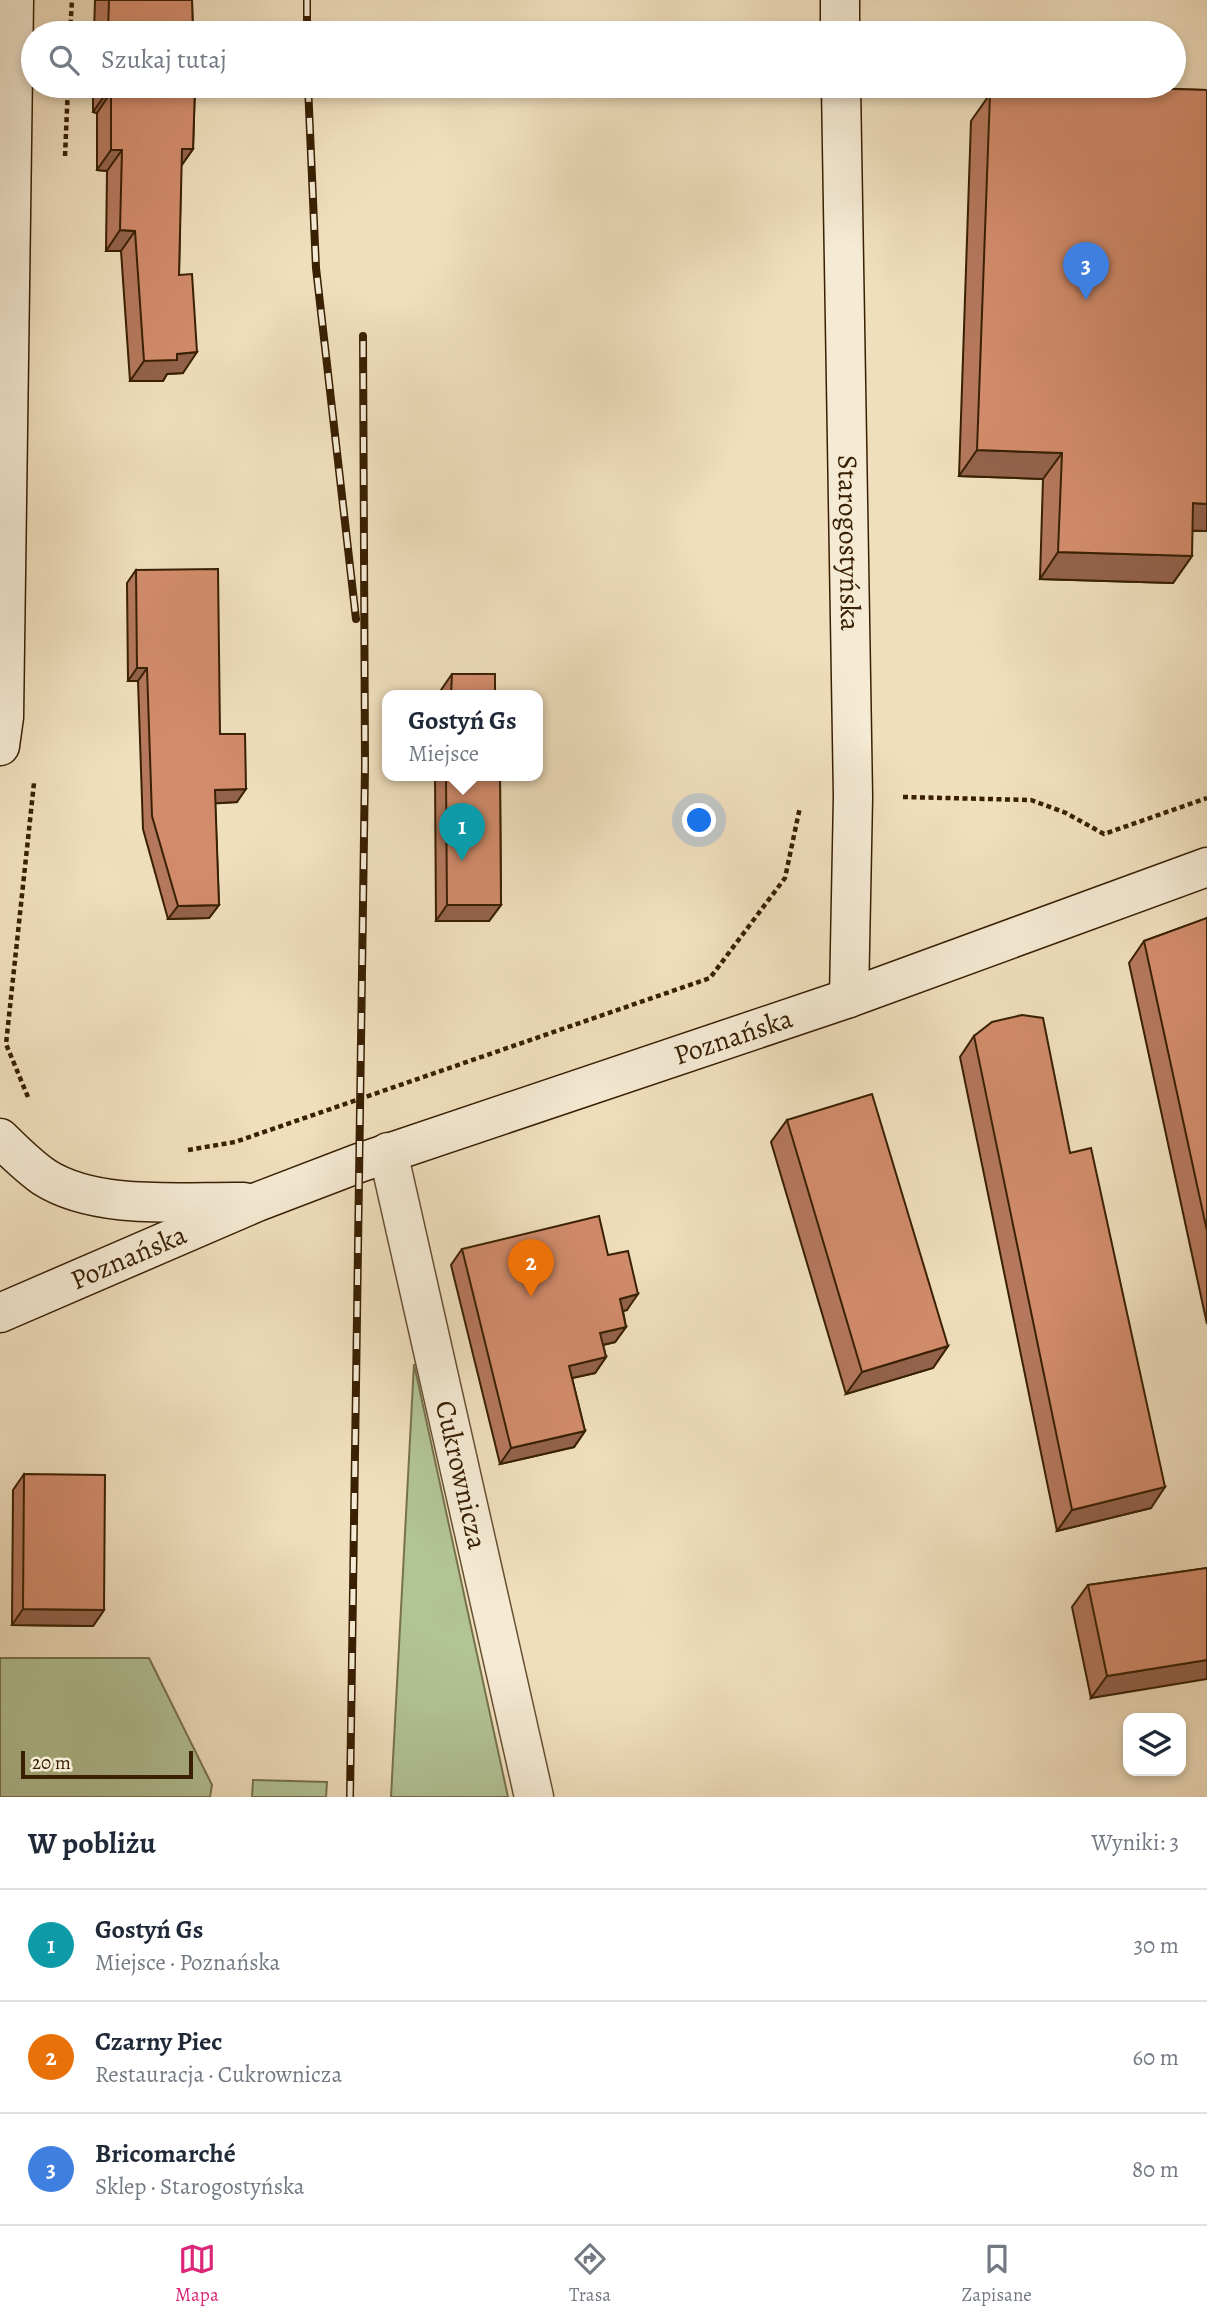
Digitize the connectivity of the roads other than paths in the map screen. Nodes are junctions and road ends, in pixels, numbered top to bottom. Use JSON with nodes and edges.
{"nodes":[{"id":1,"x":14,"y":0,"type":"edge"},
{"id":2,"x":839,"y":0,"type":"edge"},
{"id":3,"x":840,"y":21,"type":"edge"},
{"id":4,"x":841,"y":98,"type":"edge"},
{"id":5,"x":0,"y":746,"type":"edge"},
{"id":6,"x":1207,"y":867,"type":"edge"},
{"id":7,"x":849,"y":998,"type":"junction"},
{"id":8,"x":0,"y":1138,"type":"edge"},
{"id":9,"x":388,"y":1153,"type":"junction"},
{"id":10,"x":257,"y":1202,"type":"junction"},
{"id":11,"x":0,"y":1313,"type":"edge"},
{"id":12,"x":534,"y":1797,"type":"edge"}],
"edges":[{"from":1,"to":5,"type":"street"},
{"from":2,"to":3,"type":"street"},
{"from":4,"to":7,"type":"street","name":"Starogostyńska"},
{"from":6,"to":7,"type":"street","name":"Poznańska"},
{"from":7,"to":9,"type":"street","name":"Poznańska"},
{"from":8,"to":10,"type":"street","name":"Poznańska"},
{"from":9,"to":10,"type":"street","name":"Poznańska"},
{"from":9,"to":12,"type":"street","name":"Cukrownicza"},
{"from":10,"to":11,"type":"street","name":"Poznańska"}]}
